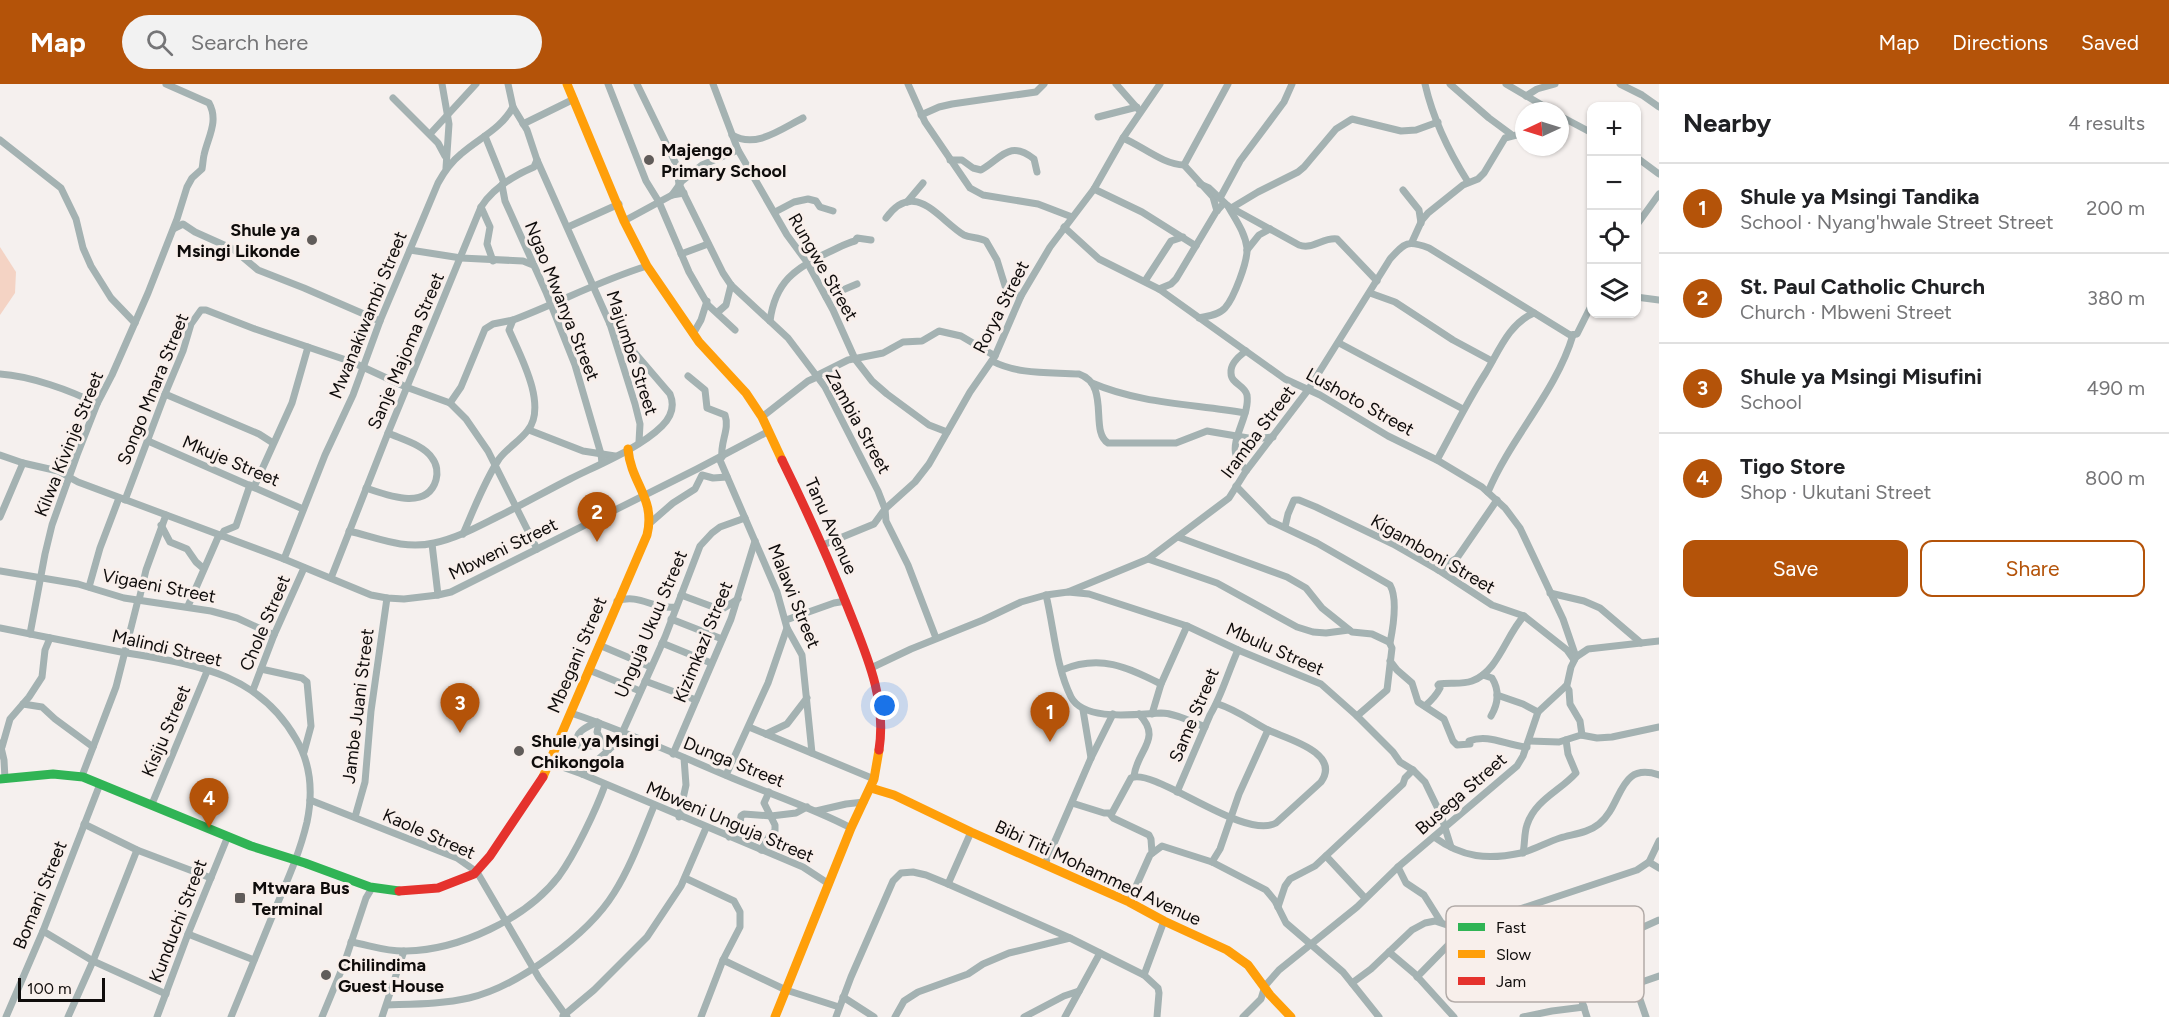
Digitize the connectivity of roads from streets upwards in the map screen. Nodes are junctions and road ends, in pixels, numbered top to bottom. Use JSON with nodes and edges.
{"nodes":[{"id":1,"x":166,"y":84,"type":"edge"},
{"id":2,"x":442,"y":84,"type":"edge"},
{"id":3,"x":476,"y":84,"type":"edge"},
{"id":4,"x":508,"y":84,"type":"edge"},
{"id":5,"x":567,"y":84,"type":"edge"},
{"id":6,"x":608,"y":84,"type":"edge"},
{"id":7,"x":637,"y":84,"type":"edge"},
{"id":8,"x":713,"y":84,"type":"edge"},
{"id":9,"x":908,"y":84,"type":"edge"},
{"id":10,"x":1044,"y":84,"type":"edge"},
{"id":11,"x":1116,"y":84,"type":"edge"},
{"id":12,"x":1160,"y":84,"type":"edge"},
{"id":13,"x":1228,"y":84,"type":"edge"},
{"id":14,"x":1292,"y":84,"type":"edge"},
{"id":15,"x":1425,"y":84,"type":"edge"},
{"id":16,"x":1450,"y":84,"type":"edge"},
{"id":17,"x":1506,"y":84,"type":"edge"},
{"id":18,"x":1554,"y":84,"type":"edge"},
{"id":19,"x":1620,"y":84,"type":"edge"},
{"id":20,"x":1526,"y":96,"type":"junction"},
{"id":21,"x":393,"y":98,"type":"dead end"},
{"id":22,"x":574,"y":99,"type":"junction"},
{"id":23,"x":1536,"y":102,"type":"edge"},
{"id":24,"x":513,"y":107,"type":"junction"},
{"id":25,"x":1659,"y":107,"type":"edge"},
{"id":26,"x":1139,"y":110,"type":"junction"},
{"id":27,"x":448,"y":114,"type":"junction"},
{"id":28,"x":921,"y":115,"type":"junction"},
{"id":29,"x":1098,"y":117,"type":"dead end"},
{"id":30,"x":803,"y":118,"type":"dead end"},
{"id":31,"x":1569,"y":121,"type":"edge"},
{"id":32,"x":1438,"y":123,"type":"junction"},
{"id":33,"x":523,"y":124,"type":"junction"},
{"id":34,"x":1587,"y":130,"type":"edge"},
{"id":35,"x":430,"y":134,"type":"junction"},
{"id":36,"x":1515,"y":134,"type":"edge"},
{"id":37,"x":732,"y":135,"type":"junction"},
{"id":38,"x":1512,"y":135,"type":"junction"},
{"id":39,"x":485,"y":136,"type":"junction"},
{"id":40,"x":1123,"y":138,"type":"junction"},
{"id":41,"x":0,"y":140,"type":"edge"},
{"id":42,"x":738,"y":150,"type":"junction"},
{"id":43,"x":446,"y":157,"type":"junction"},
{"id":44,"x":950,"y":160,"type":"junction"},
{"id":45,"x":1641,"y":161,"type":"edge"},
{"id":46,"x":1184,"y":165,"type":"junction"},
{"id":47,"x":538,"y":166,"type":"junction"},
{"id":48,"x":446,"y":168,"type":"junction"},
{"id":49,"x":1037,"y":172,"type":"dead end"},
{"id":50,"x":1659,"y":174,"type":"edge"},
{"id":51,"x":1468,"y":182,"type":"junction"},
{"id":52,"x":923,"y":183,"type":"dead end"},
{"id":53,"x":503,"y":184,"type":"junction"},
{"id":54,"x":680,"y":184,"type":"junction"},
{"id":55,"x":1200,"y":184,"type":"junction"},
{"id":56,"x":1094,"y":189,"type":"junction"},
{"id":57,"x":1403,"y":190,"type":"dead end"},
{"id":58,"x":684,"y":193,"type":"junction"},
{"id":59,"x":1659,"y":194,"type":"edge"},
{"id":60,"x":672,"y":195,"type":"junction"},
{"id":61,"x":659,"y":201,"type":"junction"},
{"id":62,"x":907,"y":202,"type":"junction"},
{"id":63,"x":1226,"y":203,"type":"junction"},
{"id":64,"x":619,"y":204,"type":"junction"},
{"id":65,"x":481,"y":207,"type":"junction"},
{"id":66,"x":181,"y":208,"type":"junction"},
{"id":67,"x":833,"y":211,"type":"dead end"},
{"id":68,"x":1217,"y":211,"type":"junction"},
{"id":69,"x":775,"y":212,"type":"junction"},
{"id":70,"x":1072,"y":217,"type":"junction"},
{"id":71,"x":886,"y":218,"type":"dead end"},
{"id":72,"x":1641,"y":219,"type":"edge"},
{"id":73,"x":624,"y":220,"type":"junction"},
{"id":74,"x":1421,"y":223,"type":"junction"},
{"id":75,"x":181,"y":224,"type":"junction"},
{"id":76,"x":568,"y":226,"type":"junction"},
{"id":77,"x":1064,"y":227,"type":"junction"},
{"id":78,"x":1270,"y":229,"type":"junction"},
{"id":79,"x":173,"y":230,"type":"junction"},
{"id":80,"x":1183,"y":237,"type":"junction"},
{"id":81,"x":487,"y":240,"type":"junction"},
{"id":82,"x":871,"y":240,"type":"dead end"},
{"id":83,"x":1412,"y":242,"type":"junction"},
{"id":84,"x":708,"y":244,"type":"junction"},
{"id":85,"x":1196,"y":246,"type":"junction"},
{"id":86,"x":410,"y":249,"type":"junction"},
{"id":87,"x":1247,"y":250,"type":"junction"},
{"id":88,"x":681,"y":254,"type":"junction"},
{"id":89,"x":461,"y":258,"type":"junction"},
{"id":90,"x":478,"y":260,"type":"junction"},
{"id":91,"x":494,"y":261,"type":"junction"},
{"id":92,"x":807,"y":262,"type":"junction"},
{"id":93,"x":533,"y":265,"type":"junction"},
{"id":94,"x":647,"y":266,"type":"junction"},
{"id":95,"x":1144,"y":281,"type":"junction"},
{"id":96,"x":1377,"y":281,"type":"junction"},
{"id":97,"x":856,"y":284,"type":"dead end"},
{"id":98,"x":731,"y":285,"type":"junction"},
{"id":99,"x":594,"y":286,"type":"junction"},
{"id":100,"x":1159,"y":290,"type":"junction"},
{"id":101,"x":1370,"y":293,"type":"junction"},
{"id":102,"x":1022,"y":296,"type":"junction"},
{"id":103,"x":826,"y":297,"type":"junction"},
{"id":104,"x":1641,"y":298,"type":"edge"},
{"id":105,"x":1659,"y":300,"type":"edge"},
{"id":106,"x":707,"y":301,"type":"junction"},
{"id":107,"x":551,"y":306,"type":"junction"},
{"id":108,"x":718,"y":312,"type":"junction"},
{"id":109,"x":1534,"y":314,"type":"junction"},
{"id":110,"x":1587,"y":315,"type":"edge"},
{"id":111,"x":1200,"y":318,"type":"junction"},
{"id":112,"x":513,"y":320,"type":"junction"},
{"id":113,"x":380,"y":321,"type":"junction"},
{"id":114,"x":770,"y":321,"type":"junction"},
{"id":115,"x":135,"y":323,"type":"junction"},
{"id":116,"x":610,"y":324,"type":"junction"},
{"id":117,"x":735,"y":330,"type":"dead end"},
{"id":118,"x":693,"y":334,"type":"junction"},
{"id":119,"x":1573,"y":335,"type":"junction"},
{"id":120,"x":1339,"y":343,"type":"junction"},
{"id":121,"x":308,"y":347,"type":"junction"},
{"id":122,"x":1246,"y":351,"type":"junction"},
{"id":123,"x":994,"y":358,"type":"junction"},
{"id":124,"x":855,"y":359,"type":"junction"},
{"id":125,"x":1492,"y":361,"type":"junction"},
{"id":126,"x":362,"y":366,"type":"junction"},
{"id":127,"x":0,"y":374,"type":"edge"},
{"id":128,"x":688,"y":376,"type":"dead end"},
{"id":129,"x":817,"y":376,"type":"junction"},
{"id":130,"x":1092,"y":383,"type":"junction"},
{"id":131,"x":406,"y":387,"type":"junction"},
{"id":132,"x":1308,"y":390,"type":"junction"},
{"id":133,"x":165,"y":394,"type":"junction"},
{"id":134,"x":450,"y":403,"type":"junction"},
{"id":135,"x":97,"y":404,"type":"junction"},
{"id":136,"x":1462,"y":409,"type":"junction"},
{"id":137,"x":1245,"y":413,"type":"junction"},
{"id":138,"x":762,"y":417,"type":"junction"},
{"id":139,"x":529,"y":430,"type":"junction"},
{"id":140,"x":769,"y":431,"type":"junction"},
{"id":141,"x":947,"y":432,"type":"junction"},
{"id":142,"x":388,"y":433,"type":"junction"},
{"id":143,"x":1239,"y":436,"type":"junction"},
{"id":144,"x":1273,"y":437,"type":"junction"},
{"id":145,"x":148,"y":441,"type":"junction"},
{"id":146,"x":639,"y":442,"type":"junction"},
{"id":147,"x":273,"y":443,"type":"junction"},
{"id":148,"x":628,"y":449,"type":"junction"},
{"id":149,"x":601,"y":453,"type":"junction"},
{"id":150,"x":0,"y":455,"type":"edge"},
{"id":151,"x":615,"y":456,"type":"junction"},
{"id":152,"x":720,"y":458,"type":"junction"},
{"id":153,"x":1437,"y":460,"type":"junction"},
{"id":154,"x":23,"y":463,"type":"junction"},
{"id":155,"x":602,"y":463,"type":"junction"},
{"id":156,"x":496,"y":465,"type":"junction"},
{"id":157,"x":1246,"y":471,"type":"junction"},
{"id":158,"x":727,"y":477,"type":"junction"},
{"id":159,"x":69,"y":478,"type":"junction"},
{"id":160,"x":252,"y":486,"type":"junction"},
{"id":161,"x":1236,"y":486,"type":"junction"},
{"id":162,"x":366,"y":488,"type":"junction"},
{"id":163,"x":1488,"y":492,"type":"junction"},
{"id":164,"x":645,"y":495,"type":"junction"},
{"id":165,"x":122,"y":499,"type":"junction"},
{"id":166,"x":1497,"y":500,"type":"junction"},
{"id":167,"x":517,"y":508,"type":"junction"},
{"id":168,"x":303,"y":509,"type":"junction"},
{"id":169,"x":885,"y":509,"type":"junction"},
{"id":170,"x":166,"y":515,"type":"junction"},
{"id":171,"x":0,"y":517,"type":"edge"},
{"id":172,"x":745,"y":518,"type":"junction"},
{"id":173,"x":650,"y":523,"type":"junction"},
{"id":174,"x":161,"y":525,"type":"junction"},
{"id":175,"x":1285,"y":527,"type":"junction"},
{"id":176,"x":349,"y":531,"type":"junction"},
{"id":177,"x":463,"y":534,"type":"junction"},
{"id":178,"x":220,"y":536,"type":"junction"},
{"id":179,"x":1178,"y":537,"type":"junction"},
{"id":180,"x":755,"y":540,"type":"junction"},
{"id":181,"x":432,"y":544,"type":"junction"},
{"id":182,"x":823,"y":545,"type":"junction"},
{"id":183,"x":537,"y":549,"type":"junction"},
{"id":184,"x":284,"y":559,"type":"junction"},
{"id":185,"x":1148,"y":559,"type":"junction"},
{"id":186,"x":204,"y":568,"type":"junction"},
{"id":187,"x":304,"y":568,"type":"junction"},
{"id":188,"x":1438,"y":570,"type":"junction"},
{"id":189,"x":0,"y":571,"type":"edge"},
{"id":190,"x":331,"y":578,"type":"junction"},
{"id":191,"x":40,"y":579,"type":"junction"},
{"id":192,"x":89,"y":587,"type":"junction"},
{"id":193,"x":1068,"y":592,"type":"junction"},
{"id":194,"x":1551,"y":593,"type":"junction"},
{"id":195,"x":438,"y":595,"type":"junction"},
{"id":196,"x":681,"y":595,"type":"junction"},
{"id":197,"x":1046,"y":595,"type":"junction"},
{"id":198,"x":387,"y":598,"type":"junction"},
{"id":199,"x":738,"y":599,"type":"junction"},
{"id":200,"x":139,"y":600,"type":"junction"},
{"id":201,"x":617,"y":601,"type":"junction"},
{"id":202,"x":846,"y":601,"type":"junction"},
{"id":203,"x":188,"y":606,"type":"junction"},
{"id":204,"x":656,"y":606,"type":"junction"},
{"id":205,"x":676,"y":607,"type":"junction"},
{"id":206,"x":1524,"y":616,"type":"junction"},
{"id":207,"x":786,"y":620,"type":"junction"},
{"id":208,"x":670,"y":623,"type":"junction"},
{"id":209,"x":1187,"y":626,"type":"junction"},
{"id":210,"x":0,"y":628,"type":"edge"},
{"id":211,"x":787,"y":628,"type":"junction"},
{"id":212,"x":1349,"y":630,"type":"junction"},
{"id":213,"x":30,"y":634,"type":"junction"},
{"id":214,"x":274,"y":635,"type":"junction"},
{"id":215,"x":50,"y":638,"type":"junction"},
{"id":216,"x":936,"y":638,"type":"junction"},
{"id":217,"x":722,"y":639,"type":"junction"},
{"id":218,"x":1659,"y":641,"type":"edge"},
{"id":219,"x":1641,"y":643,"type":"junction"},
{"id":220,"x":662,"y":644,"type":"junction"},
{"id":221,"x":1390,"y":644,"type":"junction"},
{"id":222,"x":599,"y":645,"type":"junction"},
{"id":223,"x":1238,"y":650,"type":"junction"},
{"id":224,"x":126,"y":652,"type":"junction"},
{"id":225,"x":1575,"y":658,"type":"junction"},
{"id":226,"x":1390,"y":662,"type":"junction"},
{"id":227,"x":711,"y":663,"type":"junction"},
{"id":228,"x":651,"y":667,"type":"junction"},
{"id":229,"x":871,"y":668,"type":"junction"},
{"id":230,"x":208,"y":669,"type":"junction"},
{"id":231,"x":261,"y":669,"type":"junction"},
{"id":232,"x":589,"y":670,"type":"junction"},
{"id":233,"x":1062,"y":670,"type":"junction"},
{"id":234,"x":1483,"y":675,"type":"junction"},
{"id":235,"x":645,"y":681,"type":"junction"},
{"id":236,"x":1161,"y":684,"type":"junction"},
{"id":237,"x":1566,"y":686,"type":"junction"},
{"id":238,"x":253,"y":690,"type":"junction"},
{"id":239,"x":640,"y":691,"type":"junction"},
{"id":240,"x":1497,"y":695,"type":"junction"},
{"id":241,"x":807,"y":698,"type":"junction"},
{"id":242,"x":696,"y":700,"type":"junction"},
{"id":243,"x":23,"y":704,"type":"junction"},
{"id":244,"x":1218,"y":704,"type":"junction"},
{"id":245,"x":1425,"y":706,"type":"junction"},
{"id":246,"x":1083,"y":710,"type":"junction"},
{"id":247,"x":1538,"y":712,"type":"junction"},
{"id":248,"x":571,"y":713,"type":"junction"},
{"id":249,"x":1113,"y":714,"type":"junction"},
{"id":250,"x":1139,"y":714,"type":"junction"},
{"id":251,"x":1152,"y":714,"type":"junction"},
{"id":252,"x":1357,"y":716,"type":"junction"},
{"id":253,"x":1491,"y":717,"type":"dead end"},
{"id":254,"x":598,"y":722,"type":"junction"},
{"id":255,"x":749,"y":727,"type":"junction"},
{"id":256,"x":1659,"y":727,"type":"edge"},
{"id":257,"x":1205,"y":728,"type":"junction"},
{"id":258,"x":1268,"y":730,"type":"junction"},
{"id":259,"x":623,"y":731,"type":"junction"},
{"id":260,"x":766,"y":735,"type":"junction"},
{"id":261,"x":1582,"y":735,"type":"junction"},
{"id":262,"x":1566,"y":741,"type":"junction"},
{"id":263,"x":1528,"y":744,"type":"junction"},
{"id":264,"x":1,"y":745,"type":"edge"},
{"id":265,"x":93,"y":747,"type":"junction"},
{"id":266,"x":606,"y":748,"type":"junction"},
{"id":267,"x":304,"y":752,"type":"junction"},
{"id":268,"x":812,"y":753,"type":"junction"},
{"id":269,"x":673,"y":754,"type":"junction"},
{"id":270,"x":684,"y":758,"type":"junction"},
{"id":271,"x":1091,"y":758,"type":"junction"},
{"id":272,"x":551,"y":764,"type":"junction"},
{"id":273,"x":1413,"y":770,"type":"junction"},
{"id":274,"x":582,"y":774,"type":"junction"},
{"id":275,"x":726,"y":775,"type":"junction"},
{"id":276,"x":1659,"y":775,"type":"edge"},
{"id":277,"x":82,"y":776,"type":"junction"},
{"id":278,"x":1134,"y":776,"type":"junction"},
{"id":279,"x":2,"y":779,"type":"edge"},
{"id":280,"x":100,"y":784,"type":"junction"},
{"id":281,"x":872,"y":784,"type":"junction"},
{"id":282,"x":605,"y":785,"type":"junction"},
{"id":283,"x":769,"y":792,"type":"junction"},
{"id":284,"x":1177,"y":792,"type":"junction"},
{"id":285,"x":310,"y":800,"type":"junction"},
{"id":286,"x":864,"y":802,"type":"junction"},
{"id":287,"x":1072,"y":803,"type":"junction"},
{"id":288,"x":152,"y":804,"type":"junction"},
{"id":289,"x":654,"y":806,"type":"junction"},
{"id":290,"x":807,"y":807,"type":"junction"},
{"id":291,"x":816,"y":811,"type":"junction"},
{"id":292,"x":1110,"y":814,"type":"junction"},
{"id":293,"x":771,"y":816,"type":"junction"},
{"id":294,"x":355,"y":817,"type":"junction"},
{"id":295,"x":679,"y":817,"type":"junction"},
{"id":296,"x":1232,"y":818,"type":"junction"},
{"id":297,"x":84,"y":824,"type":"junction"},
{"id":298,"x":706,"y":828,"type":"junction"},
{"id":299,"x":851,"y":828,"type":"junction"},
{"id":300,"x":1445,"y":828,"type":"junction"},
{"id":301,"x":971,"y":832,"type":"junction"},
{"id":302,"x":228,"y":836,"type":"junction"},
{"id":303,"x":729,"y":837,"type":"junction"},
{"id":304,"x":1434,"y":837,"type":"junction"},
{"id":305,"x":1659,"y":841,"type":"edge"},
{"id":306,"x":1450,"y":848,"type":"junction"},
{"id":307,"x":137,"y":849,"type":"junction"},
{"id":308,"x":761,"y":850,"type":"junction"},
{"id":309,"x":1152,"y":853,"type":"junction"},
{"id":310,"x":1523,"y":853,"type":"junction"},
{"id":311,"x":1326,"y":856,"type":"junction"},
{"id":312,"x":296,"y":860,"type":"junction"},
{"id":313,"x":1212,"y":862,"type":"junction"},
{"id":314,"x":1649,"y":862,"type":"junction"},
{"id":315,"x":1045,"y":864,"type":"junction"},
{"id":316,"x":1398,"y":867,"type":"junction"},
{"id":317,"x":1659,"y":868,"type":"edge"},
{"id":318,"x":477,"y":872,"type":"junction"},
{"id":319,"x":685,"y":878,"type":"junction"},
{"id":320,"x":211,"y":879,"type":"junction"},
{"id":321,"x":829,"y":884,"type":"junction"},
{"id":322,"x":948,"y":884,"type":"junction"},
{"id":323,"x":372,"y":888,"type":"junction"},
{"id":324,"x":1365,"y":898,"type":"junction"},
{"id":325,"x":1129,"y":902,"type":"junction"},
{"id":326,"x":1530,"y":906,"type":"edge"},
{"id":327,"x":1278,"y":907,"type":"junction"},
{"id":328,"x":505,"y":920,"type":"junction"},
{"id":329,"x":1659,"y":920,"type":"edge"},
{"id":330,"x":1164,"y":921,"type":"junction"},
{"id":331,"x":1441,"y":922,"type":"junction"},
{"id":332,"x":1446,"y":923,"type":"edge"},
{"id":333,"x":1644,"y":927,"type":"edge"},
{"id":334,"x":43,"y":931,"type":"junction"},
{"id":335,"x":188,"y":934,"type":"junction"},
{"id":336,"x":1070,"y":938,"type":"junction"},
{"id":337,"x":351,"y":942,"type":"junction"},
{"id":338,"x":1446,"y":944,"type":"edge"},
{"id":339,"x":1310,"y":945,"type":"junction"},
{"id":340,"x":404,"y":951,"type":"junction"},
{"id":341,"x":1389,"y":952,"type":"junction"},
{"id":342,"x":1100,"y":953,"type":"junction"},
{"id":343,"x":254,"y":960,"type":"junction"},
{"id":344,"x":723,"y":960,"type":"junction"},
{"id":345,"x":93,"y":961,"type":"junction"},
{"id":346,"x":533,"y":969,"type":"junction"},
{"id":347,"x":1144,"y":975,"type":"junction"},
{"id":348,"x":1659,"y":976,"type":"edge"},
{"id":349,"x":1417,"y":977,"type":"junction"},
{"id":350,"x":1644,"y":981,"type":"edge"},
{"id":351,"x":1352,"y":983,"type":"junction"},
{"id":352,"x":1264,"y":986,"type":"junction"},
{"id":353,"x":786,"y":990,"type":"junction"},
{"id":354,"x":1080,"y":991,"type":"junction"},
{"id":355,"x":166,"y":994,"type":"junction"},
{"id":356,"x":843,"y":997,"type":"junction"},
{"id":357,"x":1582,"y":1002,"type":"edge"},
{"id":358,"x":1641,"y":1002,"type":"edge"},
{"id":359,"x":387,"y":1005,"type":"junction"},
{"id":360,"x":839,"y":1007,"type":"junction"},
{"id":361,"x":1584,"y":1007,"type":"junction"},
{"id":362,"x":565,"y":1016,"type":"edge"},
{"id":363,"x":6,"y":1017,"type":"edge"},
{"id":364,"x":68,"y":1017,"type":"edge"},
{"id":365,"x":157,"y":1017,"type":"edge"},
{"id":366,"x":231,"y":1017,"type":"edge"},
{"id":367,"x":322,"y":1017,"type":"edge"},
{"id":368,"x":382,"y":1017,"type":"edge"},
{"id":369,"x":701,"y":1017,"type":"edge"},
{"id":370,"x":775,"y":1017,"type":"edge"},
{"id":371,"x":836,"y":1017,"type":"edge"},
{"id":372,"x":874,"y":1017,"type":"edge"},
{"id":373,"x":896,"y":1017,"type":"edge"},
{"id":374,"x":1024,"y":1017,"type":"edge"},
{"id":375,"x":1065,"y":1017,"type":"edge"},
{"id":376,"x":1157,"y":1017,"type":"edge"},
{"id":377,"x":1243,"y":1017,"type":"edge"},
{"id":378,"x":1291,"y":1017,"type":"edge"},
{"id":379,"x":1378,"y":1017,"type":"edge"},
{"id":380,"x":1454,"y":1017,"type":"edge"},
{"id":381,"x":1523,"y":1017,"type":"edge"},
{"id":382,"x":1587,"y":1017,"type":"edge"},
{"id":383,"x":1646,"y":1017,"type":"edge"}],
"edges":[{"from":1,"to":66,"type":"street","name":"Kilwa Kivinje Street"},
{"from":2,"to":27,"type":"street"},
{"from":3,"to":27,"type":"street"},
{"from":4,"to":24,"type":"street","name":"Majumbe Street"},
{"from":5,"to":22,"type":"street","name":"Tanu Avenue"},
{"from":6,"to":61,"type":"street"},
{"from":7,"to":54,"type":"street","name":"Zambia Street"},
{"from":8,"to":37,"type":"street","name":"Rungwe Street"},
{"from":9,"to":28,"type":"street"},
{"from":10,"to":28,"type":"street"},
{"from":11,"to":26,"type":"street"},
{"from":12,"to":26,"type":"street","name":"Rorya Street"},
{"from":13,"to":46,"type":"street"},
{"from":14,"to":63,"type":"street"},
{"from":15,"to":32,"type":"street"},
{"from":16,"to":38,"type":"street"},
{"from":17,"to":20,"type":"street"},
{"from":18,"to":20,"type":"street"},
{"from":19,"to":25,"type":"street"},
{"from":20,"to":23,"type":"street"},
{"from":21,"to":35,"type":"street"},
{"from":22,"to":33,"type":"street"},
{"from":22,"to":64,"type":"street","name":"Tanu Avenue"},
{"from":24,"to":33,"type":"street","name":"Majumbe Street"},
{"from":24,"to":39,"type":"street","name":"Mwanakiwambi Street"},
{"from":26,"to":29,"type":"street"},
{"from":26,"to":40,"type":"street","name":"Rorya Street"},
{"from":27,"to":35,"type":"street"},
{"from":27,"to":43,"type":"street"},
{"from":28,"to":44,"type":"street"},
{"from":30,"to":37,"type":"street"},
{"from":31,"to":34,"type":"street"},
{"from":32,"to":51,"type":"street"},
{"from":32,"to":63,"type":"street"},
{"from":33,"to":47,"type":"street","name":"Majumbe Street"},
{"from":35,"to":43,"type":"street"},
{"from":36,"to":38,"type":"street"},
{"from":37,"to":42,"type":"street","name":"Rungwe Street"},
{"from":38,"to":51,"type":"street"},
{"from":39,"to":48,"type":"street","name":"Mwanakiwambi Street"},
{"from":39,"to":53,"type":"street","name":"Ngao Mwanya Street"},
{"from":40,"to":46,"type":"street"},
{"from":40,"to":56,"type":"street","name":"Rorya Street"},
{"from":41,"to":115,"type":"street"},
{"from":42,"to":54,"type":"street"},
{"from":42,"to":69,"type":"street","name":"Rungwe Street"},
{"from":43,"to":48,"type":"street"},
{"from":44,"to":49,"type":"street"},
{"from":44,"to":70,"type":"street"},
{"from":45,"to":50,"type":"street"},
{"from":46,"to":55,"type":"street"},
{"from":47,"to":53,"type":"street","name":"Sanje Majoma Street"},
{"from":47,"to":76,"type":"street","name":"Majumbe Street"},
{"from":48,"to":86,"type":"street","name":"Mwanakiwambi Street"},
{"from":51,"to":74,"type":"street"},
{"from":52,"to":62,"type":"street"},
{"from":53,"to":65,"type":"street","name":"Sanje Majoma Street"},
{"from":53,"to":93,"type":"street","name":"Ngao Mwanya Street"},
{"from":54,"to":58,"type":"street","name":"Zambia Street"},
{"from":54,"to":60,"type":"street"},
{"from":55,"to":63,"type":"street"},
{"from":55,"to":68,"type":"street"},
{"from":56,"to":70,"type":"street","name":"Rorya Street"},
{"from":56,"to":80,"type":"street"},
{"from":57,"to":74,"type":"street"},
{"from":58,"to":60,"type":"street"},
{"from":58,"to":84,"type":"street","name":"Zambia Street"},
{"from":59,"to":72,"type":"street"},
{"from":60,"to":61,"type":"street"},
{"from":61,"to":73,"type":"street"},
{"from":61,"to":88,"type":"street"},
{"from":62,"to":71,"type":"street"},
{"from":62,"to":102,"type":"street"},
{"from":63,"to":68,"type":"street"},
{"from":63,"to":78,"type":"street"},
{"from":63,"to":87,"type":"street"},
{"from":64,"to":73,"type":"street","name":"Tanu Avenue"},
{"from":64,"to":76,"type":"street"},
{"from":65,"to":81,"type":"street"},
{"from":65,"to":89,"type":"street","name":"Sanje Majoma Street"},
{"from":66,"to":75,"type":"street"},
{"from":66,"to":79,"type":"street","name":"Kilwa Kivinje Street"},
{"from":67,"to":69,"type":"street"},
{"from":68,"to":85,"type":"street"},
{"from":69,"to":92,"type":"street","name":"Rungwe Street"},
{"from":70,"to":77,"type":"street","name":"Rorya Street"},
{"from":73,"to":94,"type":"street","name":"Tanu Avenue"},
{"from":74,"to":83,"type":"street"},
{"from":75,"to":79,"type":"street"},
{"from":75,"to":113,"type":"street"},
{"from":76,"to":99,"type":"street","name":"Majumbe Street"},
{"from":77,"to":95,"type":"street","name":"Lushoto Street"},
{"from":77,"to":102,"type":"street","name":"Rorya Street"},
{"from":78,"to":87,"type":"street"},
{"from":78,"to":96,"type":"street"},
{"from":79,"to":115,"type":"street","name":"Kilwa Kivinje Street"},
{"from":80,"to":85,"type":"street"},
{"from":80,"to":95,"type":"street"},
{"from":81,"to":90,"type":"street"},
{"from":81,"to":91,"type":"street"},
{"from":82,"to":92,"type":"street"},
{"from":83,"to":96,"type":"street","name":"Iramba Street"},
{"from":83,"to":109,"type":"street"},
{"from":84,"to":88,"type":"street"},
{"from":84,"to":98,"type":"street","name":"Zambia Street"},
{"from":85,"to":100,"type":"street"},
{"from":86,"to":89,"type":"street"},
{"from":86,"to":113,"type":"street","name":"Mwanakiwambi Street"},
{"from":87,"to":111,"type":"street"},
{"from":88,"to":106,"type":"street"},
{"from":89,"to":90,"type":"street"},
{"from":89,"to":131,"type":"street","name":"Sanje Majoma Street"},
{"from":90,"to":91,"type":"street"},
{"from":91,"to":93,"type":"street"},
{"from":92,"to":103,"type":"street","name":"Rungwe Street"},
{"from":92,"to":114,"type":"street"},
{"from":93,"to":107,"type":"street","name":"Ngao Mwanya Street"},
{"from":94,"to":99,"type":"street"},
{"from":94,"to":118,"type":"street","name":"Tanu Avenue"},
{"from":95,"to":100,"type":"street","name":"Lushoto Street"},
{"from":96,"to":101,"type":"street","name":"Iramba Street"},
{"from":97,"to":103,"type":"street"},
{"from":98,"to":108,"type":"street"},
{"from":98,"to":114,"type":"street","name":"Zambia Street"},
{"from":99,"to":107,"type":"street"},
{"from":99,"to":116,"type":"street","name":"Majumbe Street"},
{"from":100,"to":111,"type":"street","name":"Lushoto Street"},
{"from":101,"to":120,"type":"street","name":"Iramba Street"},
{"from":101,"to":125,"type":"street"},
{"from":102,"to":123,"type":"street","name":"Rorya Street"},
{"from":103,"to":124,"type":"street","name":"Rungwe Street"},
{"from":104,"to":105,"type":"street"},
{"from":106,"to":108,"type":"street"},
{"from":106,"to":118,"type":"street"},
{"from":107,"to":112,"type":"street"},
{"from":107,"to":149,"type":"street","name":"Ngao Mwanya Street"},
{"from":108,"to":117,"type":"street"},
{"from":109,"to":119,"type":"street"},
{"from":109,"to":125,"type":"street"},
{"from":110,"to":119,"type":"street"},
{"from":111,"to":122,"type":"street","name":"Lushoto Street"},
{"from":112,"to":134,"type":"street"},
{"from":112,"to":139,"type":"street"},
{"from":113,"to":126,"type":"street","name":"Mwanakiwambi Street"},
{"from":114,"to":129,"type":"street","name":"Zambia Street"},
{"from":115,"to":135,"type":"street","name":"Kilwa Kivinje Street"},
{"from":116,"to":146,"type":"street","name":"Majumbe Street"},
{"from":116,"to":146,"type":"street"},
{"from":118,"to":138,"type":"street","name":"Tanu Avenue"},
{"from":119,"to":163,"type":"street"},
{"from":120,"to":132,"type":"street","name":"Iramba Street"},
{"from":120,"to":136,"type":"street"},
{"from":121,"to":126,"type":"street"},
{"from":121,"to":133,"type":"street","name":"Songo Mnara Street"},
{"from":121,"to":147,"type":"street"},
{"from":122,"to":132,"type":"street","name":"Lushoto Street"},
{"from":122,"to":137,"type":"street"},
{"from":123,"to":124,"type":"street"},
{"from":123,"to":130,"type":"street"},
{"from":123,"to":141,"type":"street","name":"Rorya Street"},
{"from":124,"to":129,"type":"street"},
{"from":124,"to":141,"type":"street","name":"Rungwe Street"},
{"from":125,"to":136,"type":"street"},
{"from":126,"to":131,"type":"street"},
{"from":126,"to":168,"type":"street","name":"Mwanakiwambi Street"},
{"from":127,"to":135,"type":"street"},
{"from":128,"to":152,"type":"street","name":"Malawi Street"},
{"from":129,"to":138,"type":"street"},
{"from":129,"to":169,"type":"street","name":"Zambia Street"},
{"from":130,"to":137,"type":"street"},
{"from":130,"to":143,"type":"street"},
{"from":131,"to":134,"type":"street"},
{"from":131,"to":142,"type":"street","name":"Sanje Majoma Street"},
{"from":132,"to":144,"type":"street","name":"Iramba Street"},
{"from":132,"to":153,"type":"street","name":"Lushoto Street"},
{"from":133,"to":145,"type":"street","name":"Songo Mnara Street"},
{"from":133,"to":147,"type":"street"},
{"from":134,"to":156,"type":"street"},
{"from":135,"to":159,"type":"street","name":"Kilwa Kivinje Street"},
{"from":136,"to":153,"type":"street"},
{"from":137,"to":143,"type":"street"},
{"from":138,"to":140,"type":"street","name":"Tanu Avenue"},
{"from":139,"to":149,"type":"street"},
{"from":139,"to":156,"type":"street"},
{"from":140,"to":152,"type":"street","name":"Mbweni Street"},
{"from":140,"to":182,"type":"street","name":"Tanu Avenue"},
{"from":141,"to":169,"type":"street","name":"Rorya Street"},
{"from":142,"to":162,"type":"street","name":"Sanje Majoma Street"},
{"from":142,"to":162,"type":"street"},
{"from":143,"to":144,"type":"street"},
{"from":143,"to":157,"type":"street"},
{"from":144,"to":157,"type":"street","name":"Iramba Street"},
{"from":145,"to":160,"type":"street","name":"Mkuje Street"},
{"from":145,"to":165,"type":"street","name":"Songo Mnara Street"},
{"from":146,"to":148,"type":"street","name":"Majumbe Street"},
{"from":147,"to":160,"type":"street"},
{"from":148,"to":151,"type":"street","name":"Majumbe Street"},
{"from":148,"to":164,"type":"street","name":"Mbegani Street"},
{"from":149,"to":151,"type":"street"},
{"from":149,"to":155,"type":"street","name":"Ngao Mwanya Street"},
{"from":150,"to":154,"type":"street","name":"Mbweni Street"},
{"from":151,"to":155,"type":"street","name":"Majumbe Street"},
{"from":152,"to":158,"type":"street","name":"Malawi Street"},
{"from":152,"to":164,"type":"street","name":"Mbweni Street"},
{"from":153,"to":163,"type":"street","name":"Lushoto Street"},
{"from":154,"to":159,"type":"street","name":"Mbweni Street"},
{"from":154,"to":171,"type":"street"},
{"from":155,"to":167,"type":"street","name":"Majumbe Street"},
{"from":156,"to":167,"type":"street"},
{"from":156,"to":177,"type":"street"},
{"from":157,"to":161,"type":"street","name":"Iramba Street"},
{"from":158,"to":172,"type":"street","name":"Malawi Street"},
{"from":158,"to":173,"type":"street"},
{"from":159,"to":165,"type":"street","name":"Mbweni Street"},
{"from":159,"to":191,"type":"street","name":"Kilwa Kivinje Street"},
{"from":160,"to":168,"type":"street","name":"Mkuje Street"},
{"from":160,"to":178,"type":"street"},
{"from":161,"to":175,"type":"street"},
{"from":161,"to":179,"type":"street","name":"Iramba Street"},
{"from":162,"to":176,"type":"street","name":"Sanje Majoma Street"},
{"from":163,"to":166,"type":"street","name":"Lushoto Street"},
{"from":164,"to":173,"type":"street","name":"Mbegani Street"},
{"from":164,"to":183,"type":"street","name":"Mbweni Street"},
{"from":165,"to":170,"type":"street","name":"Mbweni Street"},
{"from":165,"to":192,"type":"street","name":"Songo Mnara Street"},
{"from":166,"to":188,"type":"street"},
{"from":166,"to":194,"type":"street","name":"Lushoto Street"},
{"from":167,"to":177,"type":"street","name":"Majumbe Street"},
{"from":167,"to":183,"type":"street"},
{"from":168,"to":184,"type":"street","name":"Mwanakiwambi Street"},
{"from":169,"to":182,"type":"street","name":"Rorya Street"},
{"from":169,"to":216,"type":"street","name":"Zambia Street"},
{"from":170,"to":174,"type":"street"},
{"from":170,"to":178,"type":"street","name":"Mbweni Street"},
{"from":172,"to":180,"type":"street","name":"Malawi Street"},
{"from":172,"to":196,"type":"street","name":"Unguja Ukuu Street"},
{"from":173,"to":201,"type":"street","name":"Mbegani Street"},
{"from":174,"to":186,"type":"street"},
{"from":174,"to":200,"type":"street"},
{"from":175,"to":188,"type":"street","name":"Kigamboni Street"},
{"from":175,"to":221,"type":"street"},
{"from":176,"to":181,"type":"street","name":"Majumbe Street"},
{"from":176,"to":190,"type":"street","name":"Sanje Majoma Street"},
{"from":177,"to":181,"type":"street","name":"Majumbe Street"},
{"from":178,"to":184,"type":"street","name":"Mbweni Street"},
{"from":178,"to":186,"type":"street"},
{"from":179,"to":185,"type":"street","name":"Iramba Street"},
{"from":179,"to":212,"type":"street"},
{"from":180,"to":199,"type":"street","name":"Kizimkazi Street"},
{"from":180,"to":207,"type":"street","name":"Malawi Street"},
{"from":181,"to":195,"type":"street"},
{"from":182,"to":202,"type":"street","name":"Tanu Avenue"},
{"from":183,"to":195,"type":"street","name":"Mbweni Street"},
{"from":184,"to":187,"type":"street","name":"Mbweni Street"},
{"from":185,"to":193,"type":"street","name":"Iramba Street"},
{"from":185,"to":212,"type":"street"},
{"from":186,"to":203,"type":"street"},
{"from":187,"to":190,"type":"street","name":"Mbweni Street"},
{"from":187,"to":214,"type":"street","name":"Chole Street"},
{"from":188,"to":206,"type":"street","name":"Kigamboni Street"},
{"from":189,"to":191,"type":"street","name":"Vigaeni Street"},
{"from":190,"to":198,"type":"street","name":"Mbweni Street"},
{"from":191,"to":192,"type":"street","name":"Vigaeni Street"},
{"from":191,"to":213,"type":"street","name":"Kilwa Kivinje Street"},
{"from":192,"to":200,"type":"street","name":"Vigaeni Street"},
{"from":193,"to":197,"type":"street","name":"Iramba Street"},
{"from":193,"to":209,"type":"street","name":"Mbulu Street"},
{"from":194,"to":219,"type":"street"},
{"from":194,"to":225,"type":"street","name":"Lushoto Street"},
{"from":195,"to":198,"type":"street","name":"Mbweni Street"},
{"from":196,"to":199,"type":"street"},
{"from":196,"to":205,"type":"street","name":"Unguja Ukuu Street"},
{"from":197,"to":216,"type":"street","name":"Iramba Street"},
{"from":197,"to":233,"type":"street"},
{"from":198,"to":294,"type":"street","name":"Jambe Juani Street"},
{"from":199,"to":217,"type":"street","name":"Kizimkazi Street"},
{"from":200,"to":203,"type":"street","name":"Vigaeni Street"},
{"from":200,"to":224,"type":"street"},
{"from":201,"to":204,"type":"street"},
{"from":201,"to":222,"type":"street","name":"Mbegani Street"},
{"from":202,"to":207,"type":"street"},
{"from":202,"to":229,"type":"street","name":"Tanu Avenue"},
{"from":203,"to":214,"type":"street","name":"Vigaeni Street"},
{"from":204,"to":205,"type":"street"},
{"from":204,"to":208,"type":"street"},
{"from":205,"to":208,"type":"street","name":"Unguja Ukuu Street"},
{"from":206,"to":225,"type":"street","name":"Kigamboni Street"},
{"from":206,"to":234,"type":"street"},
{"from":207,"to":211,"type":"street","name":"Malawi Street"},
{"from":208,"to":217,"type":"street"},
{"from":208,"to":220,"type":"street","name":"Unguja Ukuu Street"},
{"from":209,"to":223,"type":"street","name":"Mbulu Street"},
{"from":209,"to":236,"type":"street"},
{"from":210,"to":213,"type":"street","name":"Malindi Street"},
{"from":211,"to":241,"type":"street","name":"Malawi Street"},
{"from":211,"to":255,"type":"street"},
{"from":212,"to":221,"type":"street"},
{"from":213,"to":215,"type":"street","name":"Malindi Street"},
{"from":214,"to":231,"type":"street","name":"Chole Street"},
{"from":215,"to":224,"type":"street","name":"Malindi Street"},
{"from":215,"to":243,"type":"street"},
{"from":216,"to":229,"type":"street","name":"Iramba Street"},
{"from":217,"to":227,"type":"street","name":"Kizimkazi Street"},
{"from":218,"to":219,"type":"street"},
{"from":219,"to":225,"type":"street"},
{"from":220,"to":227,"type":"street"},
{"from":220,"to":228,"type":"street","name":"Unguja Ukuu Street"},
{"from":221,"to":226,"type":"street"},
{"from":222,"to":228,"type":"street"},
{"from":222,"to":232,"type":"street","name":"Mbegani Street"},
{"from":223,"to":244,"type":"street","name":"Same Street"},
{"from":223,"to":252,"type":"street","name":"Mbulu Street"},
{"from":224,"to":230,"type":"street","name":"Malindi Street"},
{"from":224,"to":265,"type":"street"},
{"from":225,"to":237,"type":"street"},
{"from":226,"to":245,"type":"street"},
{"from":226,"to":252,"type":"street"},
{"from":227,"to":242,"type":"street","name":"Kizimkazi Street"},
{"from":228,"to":235,"type":"street","name":"Unguja Ukuu Street"},
{"from":229,"to":281,"type":"street","name":"Tanu Avenue"},
{"from":230,"to":238,"type":"street","name":"Malindi Street"},
{"from":230,"to":288,"type":"street","name":"Kisiju Street"},
{"from":231,"to":238,"type":"street","name":"Chole Street"},
{"from":231,"to":267,"type":"street"},
{"from":232,"to":239,"type":"street"},
{"from":232,"to":248,"type":"street","name":"Mbegani Street"},
{"from":233,"to":236,"type":"street"},
{"from":233,"to":246,"type":"street"},
{"from":234,"to":240,"type":"street"},
{"from":234,"to":245,"type":"street"},
{"from":235,"to":239,"type":"street","name":"Unguja Ukuu Street"},
{"from":235,"to":242,"type":"street"},
{"from":236,"to":251,"type":"street"},
{"from":237,"to":247,"type":"street","name":"Busega Street"},
{"from":237,"to":261,"type":"street"},
{"from":238,"to":267,"type":"street","name":"Malindi Street"},
{"from":239,"to":259,"type":"street","name":"Unguja Ukuu Street"},
{"from":240,"to":247,"type":"street"},
{"from":240,"to":253,"type":"street"},
{"from":241,"to":260,"type":"street"},
{"from":241,"to":268,"type":"street","name":"Malawi Street"},
{"from":242,"to":269,"type":"street","name":"Kizimkazi Street"},
{"from":243,"to":264,"type":"street"},
{"from":243,"to":265,"type":"street"},
{"from":244,"to":257,"type":"street","name":"Same Street"},
{"from":244,"to":258,"type":"street"},
{"from":245,"to":263,"type":"street"},
{"from":246,"to":249,"type":"street"},
{"from":246,"to":271,"type":"street"},
{"from":247,"to":263,"type":"street","name":"Busega Street"},
{"from":248,"to":254,"type":"street","name":"Dunga Street"},
{"from":248,"to":272,"type":"street","name":"Mbegani Street"},
{"from":249,"to":250,"type":"street"},
{"from":249,"to":271,"type":"street"},
{"from":250,"to":251,"type":"street"},
{"from":250,"to":278,"type":"street"},
{"from":251,"to":257,"type":"street"},
{"from":252,"to":273,"type":"street","name":"Mbulu Street"},
{"from":254,"to":259,"type":"street","name":"Dunga Street"},
{"from":254,"to":266,"type":"street"},
{"from":254,"to":266,"type":"street"},
{"from":255,"to":260,"type":"street"},
{"from":255,"to":275,"type":"street"},
{"from":256,"to":261,"type":"street"},
{"from":257,"to":284,"type":"street","name":"Same Street"},
{"from":258,"to":296,"type":"street"},
{"from":258,"to":296,"type":"street"},
{"from":259,"to":266,"type":"street","name":"Unguja Ukuu Street"},
{"from":259,"to":269,"type":"street","name":"Dunga Street"},
{"from":260,"to":268,"type":"street"},
{"from":261,"to":262,"type":"street"},
{"from":262,"to":263,"type":"street"},
{"from":262,"to":310,"type":"street"},
{"from":263,"to":300,"type":"street","name":"Busega Street"},
{"from":264,"to":279,"type":"street"},
{"from":265,"to":277,"type":"street"},
{"from":266,"to":274,"type":"street","name":"Unguja Ukuu Street"},
{"from":267,"to":285,"type":"street","name":"Malindi Street"},
{"from":268,"to":281,"type":"street"},
{"from":269,"to":270,"type":"street","name":"Dunga Street"},
{"from":270,"to":275,"type":"street","name":"Dunga Street"},
{"from":270,"to":295,"type":"street"},
{"from":271,"to":287,"type":"street"},
{"from":272,"to":274,"type":"street","name":"Mbweni Unguja Street"},
{"from":272,"to":318,"type":"street","name":"Mbegani Street"},
{"from":273,"to":300,"type":"street","name":"Mbulu Street"},
{"from":273,"to":311,"type":"street"},
{"from":274,"to":282,"type":"street","name":"Mbweni Unguja Street"},
{"from":275,"to":283,"type":"street","name":"Dunga Street"},
{"from":276,"to":310,"type":"street"},
{"from":277,"to":279,"type":"street"},
{"from":277,"to":280,"type":"street","name":"Mbegani Street"},
{"from":278,"to":284,"type":"street"},
{"from":278,"to":292,"type":"street"},
{"from":280,"to":288,"type":"street","name":"Mbegani Street"},
{"from":280,"to":297,"type":"street","name":"Bomani Street"},
{"from":281,"to":286,"type":"street","name":"Tanu Avenue"},
{"from":281,"to":301,"type":"street","name":"Bibi Titi Mohammed Avenue"},
{"from":282,"to":289,"type":"street","name":"Mbweni Unguja Street"},
{"from":282,"to":328,"type":"street"},
{"from":283,"to":290,"type":"street","name":"Dunga Street"},
{"from":283,"to":293,"type":"street"},
{"from":284,"to":296,"type":"street"},
{"from":285,"to":294,"type":"street","name":"Kaole Street"},
{"from":285,"to":312,"type":"street","name":"Malindi Street"},
{"from":286,"to":291,"type":"street"},
{"from":286,"to":299,"type":"street","name":"Tanu Avenue"},
{"from":287,"to":292,"type":"street"},
{"from":287,"to":315,"type":"street"},
{"from":288,"to":302,"type":"street","name":"Mbegani Street"},
{"from":289,"to":295,"type":"street","name":"Mbweni Unguja Street"},
{"from":289,"to":346,"type":"street"},
{"from":290,"to":291,"type":"street","name":"Dunga Street"},
{"from":290,"to":293,"type":"street"},
{"from":291,"to":299,"type":"street","name":"Dunga Street"},
{"from":292,"to":309,"type":"street"},
{"from":293,"to":303,"type":"street"},
{"from":293,"to":308,"type":"street"},
{"from":294,"to":318,"type":"street","name":"Kaole Street"},
{"from":295,"to":298,"type":"street","name":"Mbweni Unguja Street"},
{"from":296,"to":313,"type":"street"},
{"from":297,"to":307,"type":"street"},
{"from":297,"to":334,"type":"street","name":"Bomani Street"},
{"from":298,"to":303,"type":"street","name":"Mbweni Unguja Street"},
{"from":298,"to":319,"type":"street"},
{"from":299,"to":321,"type":"street","name":"Tanu Avenue"},
{"from":300,"to":304,"type":"street","name":"Busega Street"},
{"from":300,"to":306,"type":"street","name":"Mbulu Street"},
{"from":301,"to":315,"type":"street","name":"Bibi Titi Mohammed Avenue"},
{"from":301,"to":322,"type":"street"},
{"from":302,"to":312,"type":"street","name":"Mbegani Street"},
{"from":302,"to":320,"type":"street","name":"Kunduchi Street"},
{"from":303,"to":308,"type":"street","name":"Mbweni Unguja Street"},
{"from":304,"to":306,"type":"street"},
{"from":304,"to":316,"type":"street","name":"Busega Street"},
{"from":305,"to":314,"type":"street"},
{"from":306,"to":310,"type":"street"},
{"from":307,"to":320,"type":"street"},
{"from":307,"to":345,"type":"street"},
{"from":308,"to":321,"type":"street","name":"Mbweni Unguja Street"},
{"from":309,"to":313,"type":"street"},
{"from":309,"to":325,"type":"street"},
{"from":311,"to":324,"type":"street"},
{"from":311,"to":327,"type":"street"},
{"from":312,"to":323,"type":"street","name":"Mbegani Street"},
{"from":312,"to":343,"type":"street","name":"Malindi Street"},
{"from":313,"to":327,"type":"street"},
{"from":314,"to":317,"type":"street"},
{"from":314,"to":326,"type":"street"},
{"from":315,"to":325,"type":"street","name":"Bibi Titi Mohammed Avenue"},
{"from":316,"to":324,"type":"street","name":"Busega Street"},
{"from":316,"to":331,"type":"street"},
{"from":318,"to":323,"type":"street","name":"Mbegani Street"},
{"from":318,"to":328,"type":"street","name":"Kaole Street"},
{"from":319,"to":344,"type":"street"},
{"from":319,"to":362,"type":"street"},
{"from":320,"to":335,"type":"street","name":"Kunduchi Street"},
{"from":321,"to":353,"type":"street","name":"Tanu Avenue"},
{"from":322,"to":336,"type":"street"},
{"from":322,"to":356,"type":"street"},
{"from":323,"to":337,"type":"street"},
{"from":324,"to":339,"type":"street","name":"Busega Street"},
{"from":325,"to":330,"type":"street","name":"Bibi Titi Mohammed Avenue"},
{"from":327,"to":339,"type":"street"},
{"from":328,"to":340,"type":"street"},
{"from":328,"to":346,"type":"street","name":"Kaole Street"},
{"from":329,"to":333,"type":"street"},
{"from":330,"to":347,"type":"street"},
{"from":330,"to":352,"type":"street","name":"Bibi Titi Mohammed Avenue"},
{"from":331,"to":332,"type":"street"},
{"from":331,"to":341,"type":"street"},
{"from":334,"to":345,"type":"street"},
{"from":334,"to":363,"type":"street","name":"Bomani Street"},
{"from":335,"to":343,"type":"street"},
{"from":335,"to":355,"type":"street","name":"Kunduchi Street"},
{"from":336,"to":342,"type":"street"},
{"from":336,"to":373,"type":"street"},
{"from":337,"to":340,"type":"street"},
{"from":337,"to":367,"type":"street"},
{"from":338,"to":349,"type":"street"},
{"from":339,"to":351,"type":"street"},
{"from":339,"to":352,"type":"street","name":"Busega Street"},
{"from":340,"to":359,"type":"street"},
{"from":341,"to":349,"type":"street"},
{"from":341,"to":351,"type":"street"},
{"from":342,"to":347,"type":"street"},
{"from":342,"to":354,"type":"street"},
{"from":343,"to":366,"type":"street","name":"Malindi Street"},
{"from":344,"to":353,"type":"street"},
{"from":344,"to":369,"type":"street"},
{"from":345,"to":355,"type":"street"},
{"from":345,"to":364,"type":"street"},
{"from":346,"to":359,"type":"street"},
{"from":346,"to":362,"type":"street","name":"Kaole Street"},
{"from":347,"to":376,"type":"street"},
{"from":348,"to":350,"type":"street"},
{"from":349,"to":380,"type":"street"},
{"from":351,"to":379,"type":"street"},
{"from":352,"to":377,"type":"street","name":"Busega Street"},
{"from":352,"to":378,"type":"street","name":"Bibi Titi Mohammed Avenue"},
{"from":353,"to":360,"type":"street"},
{"from":353,"to":370,"type":"street","name":"Tanu Avenue"},
{"from":354,"to":374,"type":"street"},
{"from":354,"to":375,"type":"street"},
{"from":355,"to":365,"type":"street","name":"Kunduchi Street"},
{"from":356,"to":360,"type":"street"},
{"from":356,"to":372,"type":"street"},
{"from":357,"to":361,"type":"street"},
{"from":358,"to":383,"type":"street"},
{"from":359,"to":368,"type":"street"},
{"from":360,"to":371,"type":"street"},
{"from":361,"to":381,"type":"street"},
{"from":361,"to":382,"type":"street"}]}
